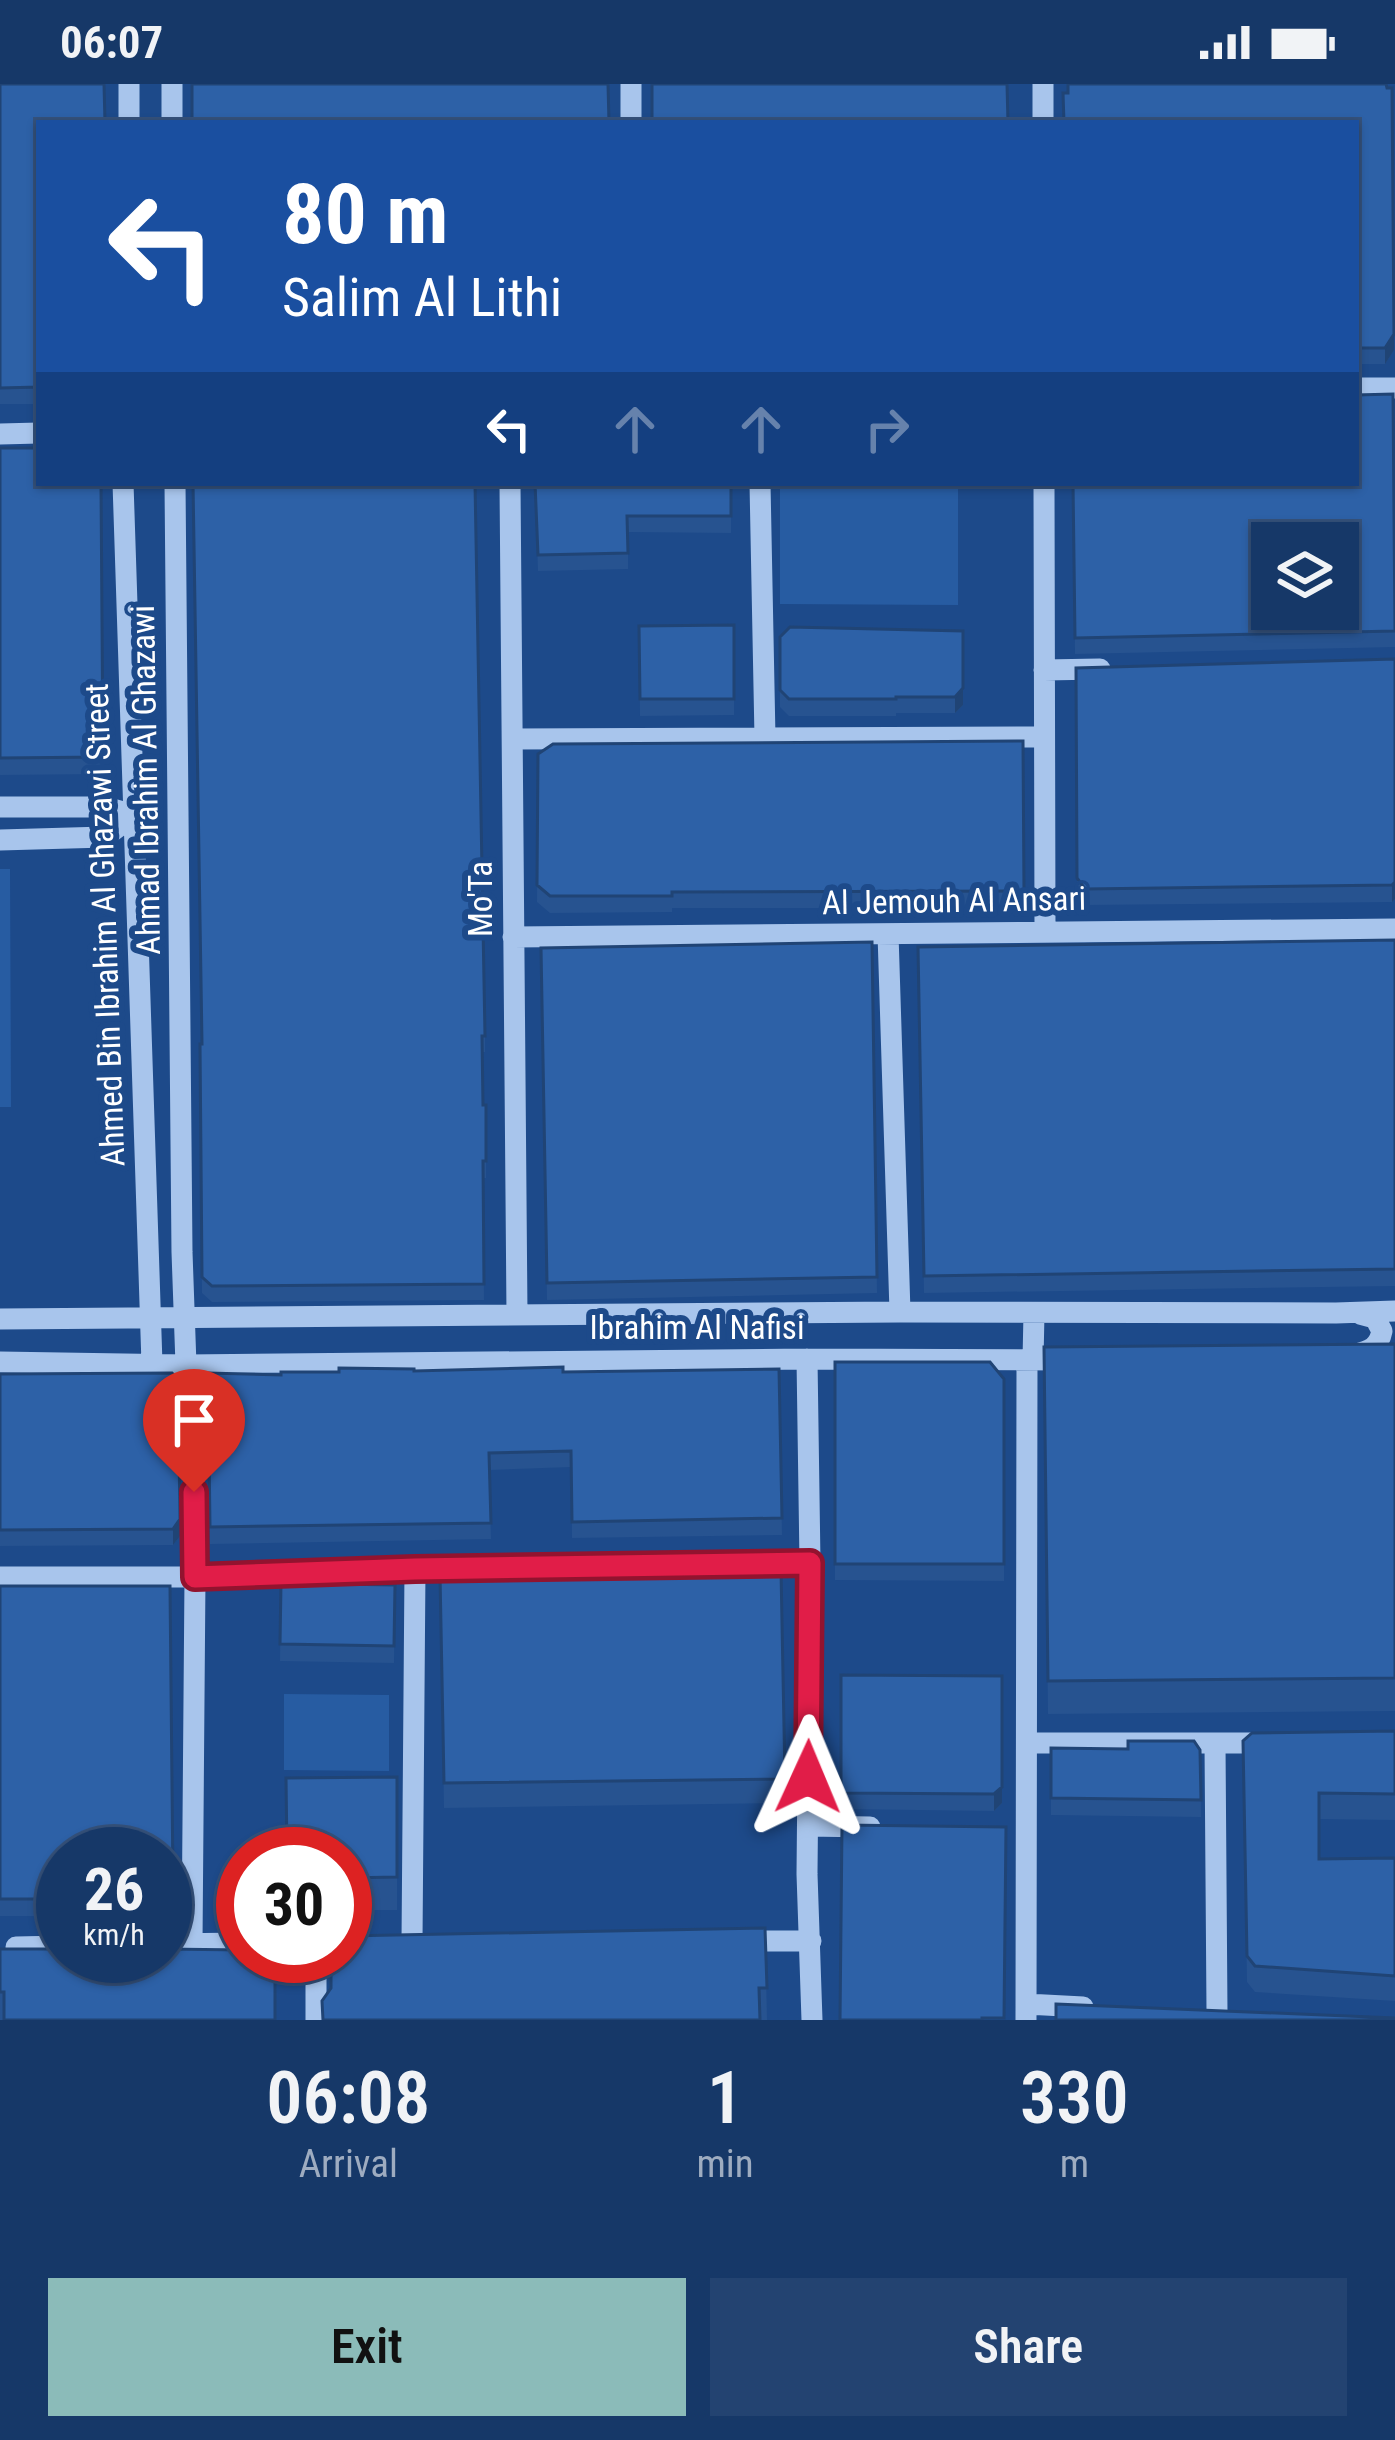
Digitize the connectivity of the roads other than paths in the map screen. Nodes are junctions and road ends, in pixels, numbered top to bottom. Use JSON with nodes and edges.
{"nodes":[{"id":1,"x":130,"y":84,"type":"edge"},
{"id":2,"x":172,"y":84,"type":"edge"},
{"id":3,"x":631,"y":84,"type":"edge"},
{"id":4,"x":1043,"y":84,"type":"edge"},
{"id":5,"x":128,"y":120,"type":"edge"},
{"id":6,"x":172,"y":120,"type":"edge"},
{"id":7,"x":631,"y":120,"type":"edge"},
{"id":8,"x":1043,"y":120,"type":"edge"},
{"id":9,"x":1359,"y":388,"type":"edge"},
{"id":10,"x":1395,"y":388,"type":"edge"},
{"id":11,"x":36,"y":433,"type":"edge"},
{"id":12,"x":0,"y":434,"type":"edge"},
{"id":13,"x":123,"y":486,"type":"edge"},
{"id":14,"x":175,"y":486,"type":"edge"},
{"id":15,"x":510,"y":486,"type":"edge"},
{"id":16,"x":760,"y":486,"type":"edge"},
{"id":17,"x":1044,"y":486,"type":"edge"},
{"id":18,"x":1114,"y":668,"type":"edge"},
{"id":19,"x":1044,"y":670,"type":"junction"},
{"id":20,"x":1044,"y":737,"type":"junction"},
{"id":21,"x":765,"y":738,"type":"junction"},
{"id":22,"x":513,"y":740,"type":"junction"},
{"id":23,"x":0,"y":807,"type":"edge"},
{"id":24,"x":134,"y":815,"type":"junction"},
{"id":25,"x":0,"y":840,"type":"edge"},
{"id":26,"x":1395,"y":929,"type":"edge"},
{"id":27,"x":1045,"y":932,"type":"junction"},
{"id":28,"x":888,"y":934,"type":"junction"},
{"id":29,"x":513,"y":937,"type":"junction"},
{"id":30,"x":1395,"y":1311,"type":"edge"},
{"id":31,"x":901,"y":1312,"type":"junction"},
{"id":32,"x":1034,"y":1313,"type":"junction"},
{"id":33,"x":1336,"y":1313,"type":"junction"},
{"id":34,"x":517,"y":1315,"type":"junction"},
{"id":35,"x":184,"y":1317,"type":"junction"},
{"id":36,"x":150,"y":1318,"type":"junction"},
{"id":37,"x":0,"y":1319,"type":"edge"},
{"id":38,"x":1395,"y":1356,"type":"edge"},
{"id":39,"x":806,"y":1359,"type":"junction"},
{"id":40,"x":1030,"y":1360,"type":"junction"},
{"id":41,"x":1078,"y":1360,"type":"edge"},
{"id":42,"x":0,"y":1362,"type":"edge"},
{"id":43,"x":152,"y":1364,"type":"junction"},
{"id":44,"x":190,"y":1365,"type":"junction"},
{"id":45,"x":810,"y":1563,"type":"junction"},
{"id":46,"x":415,"y":1569,"type":"junction"},
{"id":47,"x":0,"y":1577,"type":"edge"},
{"id":48,"x":195,"y":1577,"type":"junction"},
{"id":49,"x":1027,"y":1743,"type":"junction"},
{"id":50,"x":1283,"y":1743,"type":"edge"},
{"id":51,"x":1215,"y":1744,"type":"junction"},
{"id":52,"x":808,"y":1826,"type":"junction"},
{"id":53,"x":895,"y":1827,"type":"edge"},
{"id":54,"x":192,"y":1852,"type":"edge"},
{"id":55,"x":717,"y":1940,"type":"edge"},
{"id":56,"x":811,"y":1941,"type":"junction"},
{"id":57,"x":412,"y":1942,"type":"edge"},
{"id":58,"x":16,"y":1947,"type":"edge"},
{"id":59,"x":36,"y":1947,"type":"edge"},
{"id":60,"x":316,"y":1983,"type":"edge"},
{"id":61,"x":1098,"y":2007,"type":"edge"},
{"id":62,"x":1193,"y":2011,"type":"edge"},
{"id":63,"x":1026,"y":2012,"type":"edge"},
{"id":64,"x":316,"y":2020,"type":"edge"},
{"id":65,"x":812,"y":2020,"type":"edge"}],
"edges":[{"from":1,"to":5,"type":"street"},
{"from":2,"to":6,"type":"street"},
{"from":3,"to":7,"type":"street"},
{"from":4,"to":8,"type":"street"},
{"from":9,"to":10,"type":"street"},
{"from":11,"to":12,"type":"street"},
{"from":13,"to":24,"type":"street","name":"Ahmed Bin Ibrahim Al Ghazawi Street"},
{"from":14,"to":35,"type":"street","name":"Ahmad Ibrahim Al Ghazawi"},
{"from":15,"to":22,"type":"street","name":"Mo'Ta"},
{"from":16,"to":21,"type":"street"},
{"from":17,"to":19,"type":"street"},
{"from":18,"to":19,"type":"street"},
{"from":19,"to":20,"type":"street"},
{"from":20,"to":21,"type":"street"},
{"from":20,"to":27,"type":"street"},
{"from":21,"to":22,"type":"street"},
{"from":22,"to":29,"type":"street","name":"Mo'Ta"},
{"from":23,"to":24,"type":"street"},
{"from":24,"to":25,"type":"street"},
{"from":24,"to":36,"type":"street","name":"Ahmed Bin Ibrahim Al Ghazawi Street"},
{"from":26,"to":27,"type":"street","name":"Al Jemouh Al Ansari"},
{"from":27,"to":28,"type":"street","name":"Al Jemouh Al Ansari"},
{"from":28,"to":29,"type":"street","name":"Al Jemouh Al Ansari"},
{"from":28,"to":31,"type":"street"},
{"from":29,"to":34,"type":"street","name":"Mo'Ta"},
{"from":30,"to":33,"type":"street","name":"Ibrahim Al Nafisi"},
{"from":31,"to":32,"type":"street","name":"Ibrahim Al Nafisi"},
{"from":31,"to":34,"type":"street","name":"Ibrahim Al Nafisi"},
{"from":32,"to":33,"type":"street","name":"Ibrahim Al Nafisi"},
{"from":32,"to":40,"type":"street"},
{"from":33,"to":38,"type":"street"},
{"from":34,"to":35,"type":"street","name":"Ibrahim Al Nafisi"},
{"from":35,"to":36,"type":"street","name":"Ibrahim Al Nafisi"},
{"from":35,"to":44,"type":"street","name":"Ahmad Ibrahim Al Ghazawi"},
{"from":36,"to":37,"type":"street","name":"Ibrahim Al Nafisi"},
{"from":36,"to":43,"type":"street","name":"Ahmed Bin Ibrahim Al Ghazawi Street"},
{"from":39,"to":40,"type":"street","name":"Ibrahim Al Nafisi"},
{"from":39,"to":44,"type":"street","name":"Ibrahim Al Nafisi"},
{"from":39,"to":45,"type":"street"},
{"from":40,"to":41,"type":"street","name":"Ibrahim Al Nafisi"},
{"from":40,"to":49,"type":"street"},
{"from":42,"to":43,"type":"street","name":"Ibrahim Al Nafisi"},
{"from":43,"to":44,"type":"street","name":"Ibrahim Al Nafisi"},
{"from":44,"to":48,"type":"street","name":"Ahmad Ibrahim Al Ghazawi"},
{"from":45,"to":46,"type":"street"},
{"from":45,"to":52,"type":"street"},
{"from":46,"to":48,"type":"street"},
{"from":46,"to":57,"type":"street"},
{"from":47,"to":48,"type":"street"},
{"from":48,"to":54,"type":"street","name":"Ahmad Ibrahim Al Ghazawi"},
{"from":49,"to":51,"type":"street"},
{"from":49,"to":63,"type":"street"},
{"from":50,"to":51,"type":"street"},
{"from":51,"to":62,"type":"street"},
{"from":52,"to":53,"type":"street"},
{"from":52,"to":56,"type":"street"},
{"from":55,"to":56,"type":"street"},
{"from":56,"to":65,"type":"street"},
{"from":58,"to":59,"type":"street"},
{"from":60,"to":64,"type":"street"},
{"from":61,"to":63,"type":"street"}]}
